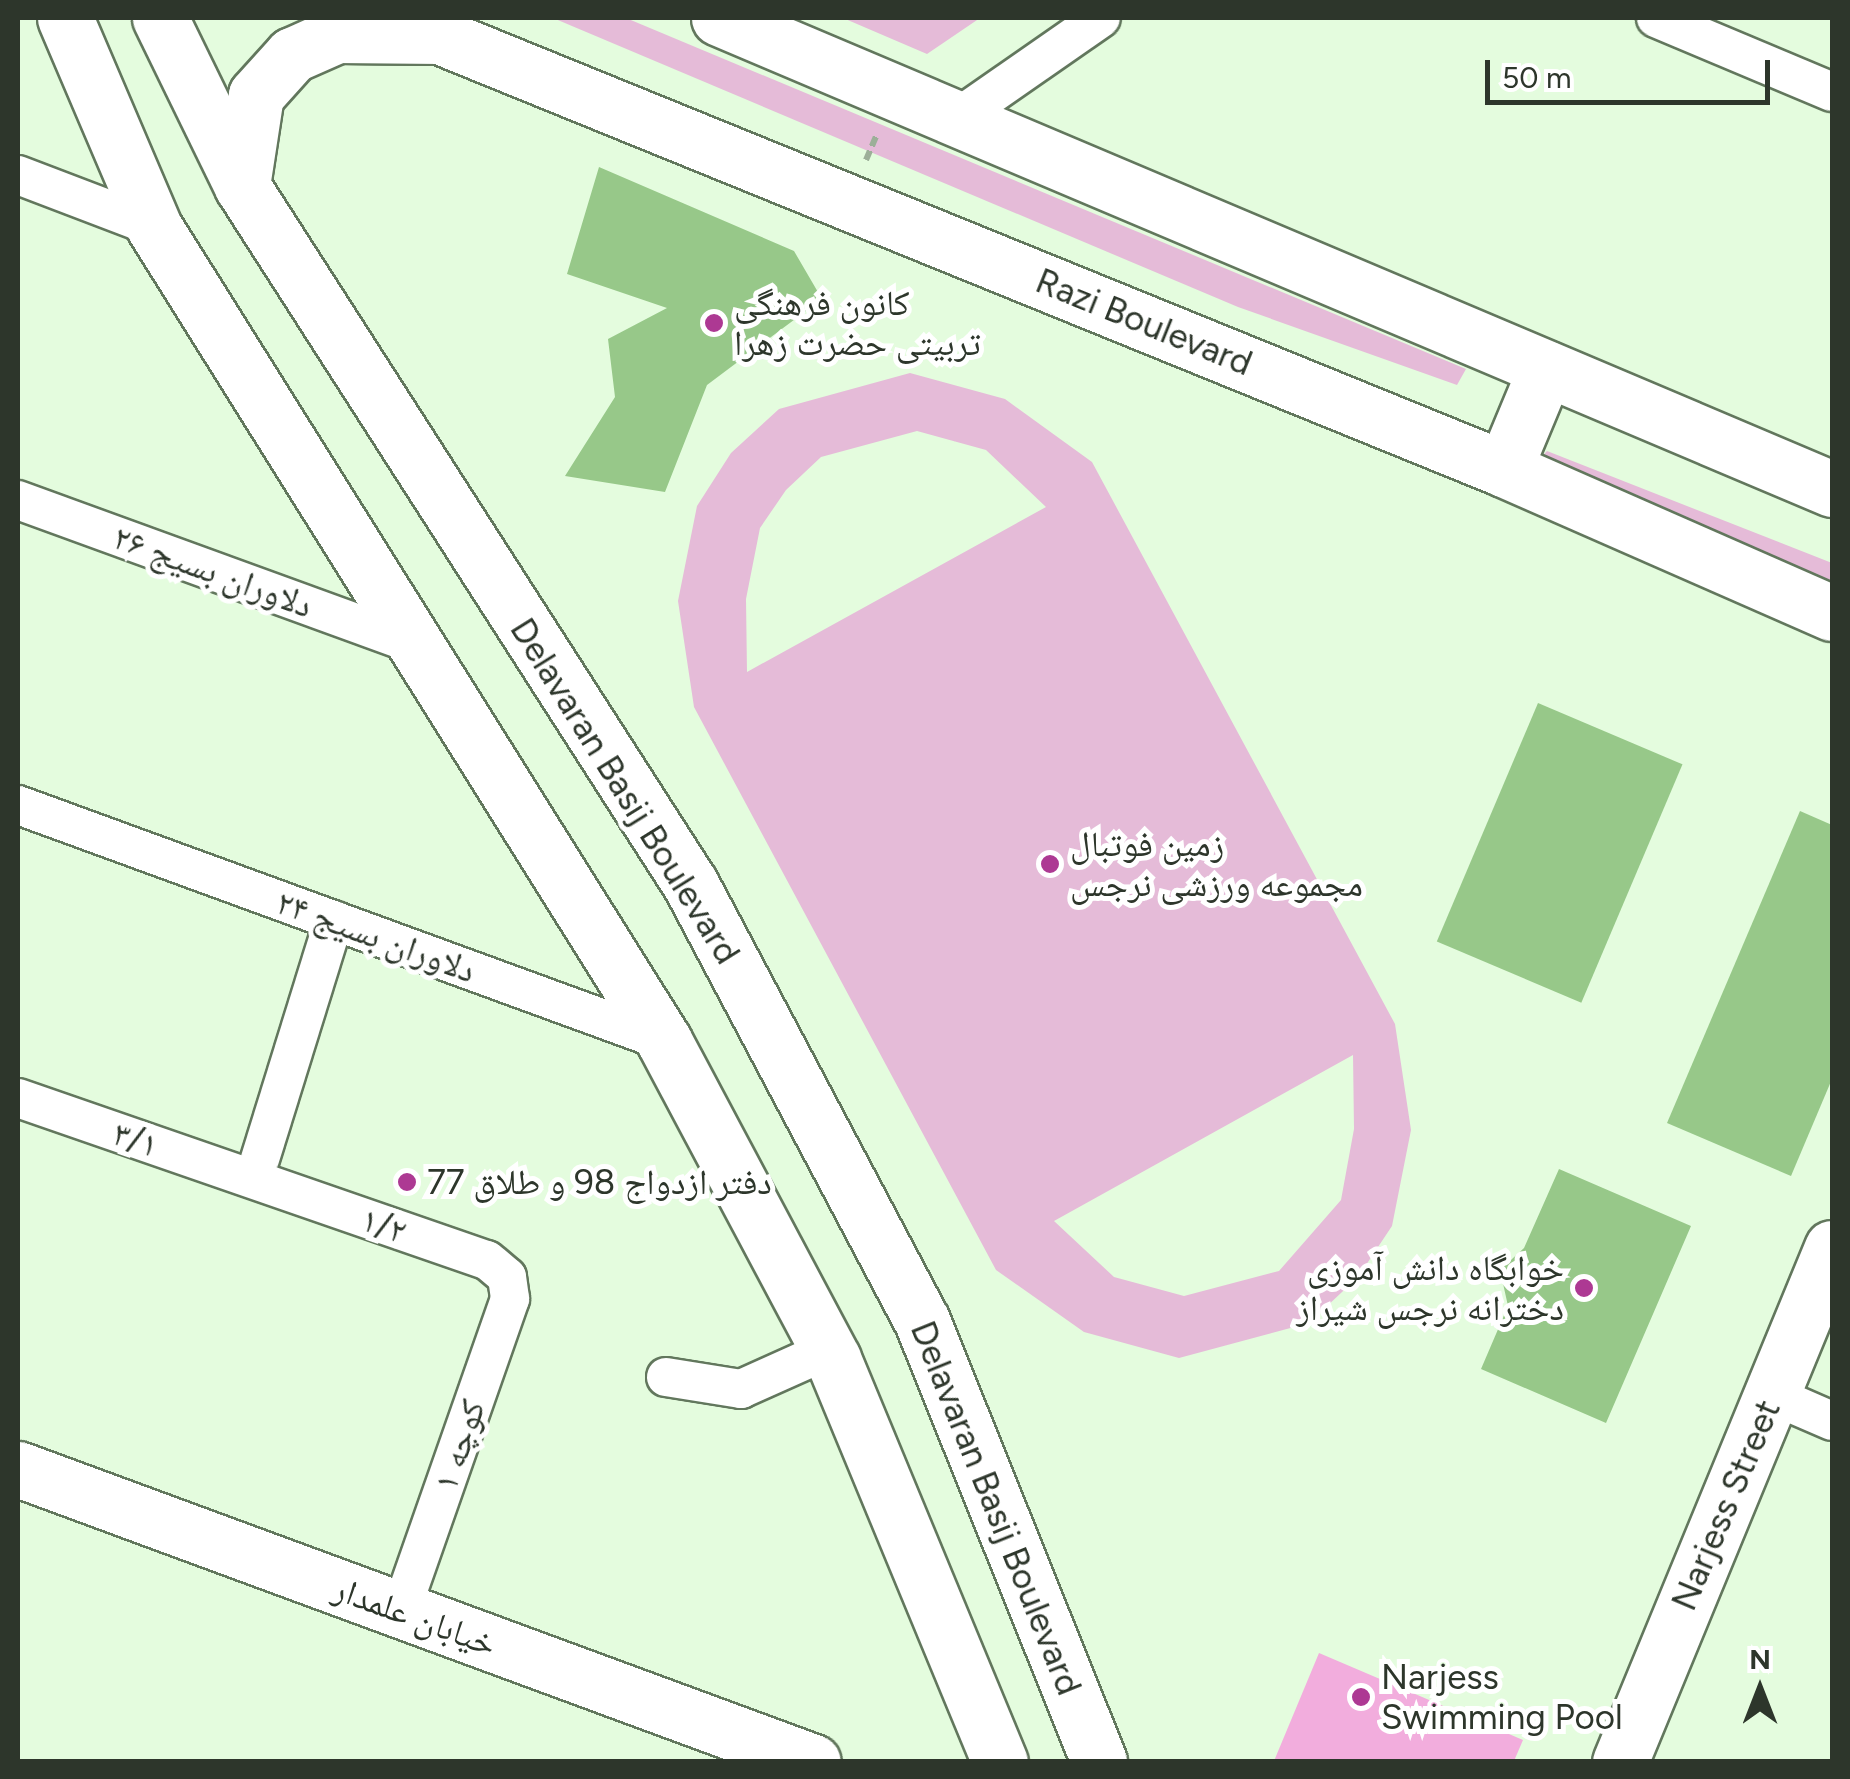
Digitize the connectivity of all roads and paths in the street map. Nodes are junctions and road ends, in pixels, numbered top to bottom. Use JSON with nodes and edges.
{"nodes":[{"id":1,"x":65,"y":18,"type":"edge"},
{"id":2,"x":160,"y":18,"type":"edge"},
{"id":3,"x":719,"y":18,"type":"edge"},
{"id":4,"x":1102,"y":18,"type":"edge"},
{"id":5,"x":1656,"y":18,"type":"edge"},
{"id":6,"x":418,"y":27,"type":"edge"},
{"id":7,"x":894,"y":91,"type":"junction"},
{"id":8,"x":1832,"y":92,"type":"edge"},
{"id":9,"x":957,"y":118,"type":"junction"},
{"id":10,"x":18,"y":176,"type":"edge"},
{"id":11,"x":242,"y":186,"type":"junction"},
{"id":12,"x":850,"y":203,"type":"junction"},
{"id":13,"x":154,"y":228,"type":"junction"},
{"id":14,"x":1546,"y":368,"type":"junction"},
{"id":15,"x":1504,"y":468,"type":"junction"},
{"id":16,"x":1832,"y":489,"type":"edge"},
{"id":17,"x":18,"y":500,"type":"edge"},
{"id":18,"x":1832,"y":613,"type":"edge"},
{"id":19,"x":409,"y":642,"type":"junction"},
{"id":20,"x":18,"y":805,"type":"edge"},
{"id":21,"x":334,"y":920,"type":"junction"},
{"id":22,"x":664,"y":1041,"type":"junction"},
{"id":23,"x":18,"y":1098,"type":"edge"},
{"id":24,"x":257,"y":1170,"type":"junction"},
{"id":25,"x":1832,"y":1248,"type":"edge"},
{"id":26,"x":507,"y":1278,"type":"joint"},
{"id":27,"x":828,"y":1350,"type":"junction"},
{"id":28,"x":666,"y":1377,"type":"dead end"},
{"id":29,"x":1772,"y":1395,"type":"junction"},
{"id":30,"x":1832,"y":1421,"type":"edge"},
{"id":31,"x":20,"y":1477,"type":"edge"},
{"id":32,"x":401,"y":1611,"type":"junction"},
{"id":33,"x":1628,"y":1759,"type":"edge"},
{"id":34,"x":812,"y":1762,"type":"edge"},
{"id":35,"x":1000,"y":1762,"type":"edge"},
{"id":36,"x":1099,"y":1762,"type":"edge"}],
"edges":[{"from":1,"to":13,"type":"main road"},
{"from":2,"to":11,"type":"main road","name":"Delavaran Basij Boulevard"},
{"from":3,"to":7,"type":"main road"},
{"from":4,"to":9,"type":"street"},
{"from":5,"to":8,"type":"street"},
{"from":6,"to":11,"type":"main road"},
{"from":6,"to":12,"type":"main road","name":"Razi Boulevard"},
{"from":7,"to":9,"type":"main road"},
{"from":7,"to":12,"type":"path"},
{"from":9,"to":14,"type":"main road"},
{"from":10,"to":13,"type":"street"},
{"from":11,"to":36,"type":"main road","name":"Delavaran Basij Boulevard"},
{"from":12,"to":15,"type":"main road","name":"Razi Boulevard"},
{"from":13,"to":19,"type":"main road"},
{"from":14,"to":15,"type":"main road"},
{"from":14,"to":16,"type":"main road"},
{"from":15,"to":18,"type":"main road","name":"Razi Boulevard"},
{"from":17,"to":19,"type":"street","name":"دلاوران بسیج ۲۶"},
{"from":19,"to":22,"type":"main road"},
{"from":20,"to":21,"type":"street","name":"دلاوران بسیج ۲۴"},
{"from":21,"to":22,"type":"street","name":"دلاوران بسیج ۲۴"},
{"from":21,"to":24,"type":"street"},
{"from":22,"to":27,"type":"main road"},
{"from":23,"to":24,"type":"street","name":"۳/۱"},
{"from":24,"to":26,"type":"street","name":"۱/۲"},
{"from":25,"to":29,"type":"main road","name":"Narjess Street"},
{"from":26,"to":32,"type":"street","name":"کوچه ۱"},
{"from":27,"to":28,"type":"street"},
{"from":27,"to":35,"type":"main road"},
{"from":29,"to":30,"type":"street"},
{"from":29,"to":33,"type":"main road","name":"Narjess Street"},
{"from":31,"to":32,"type":"main road","name":"خیابان علمدار"},
{"from":32,"to":34,"type":"main road","name":"خیابان علمدار"}]}
